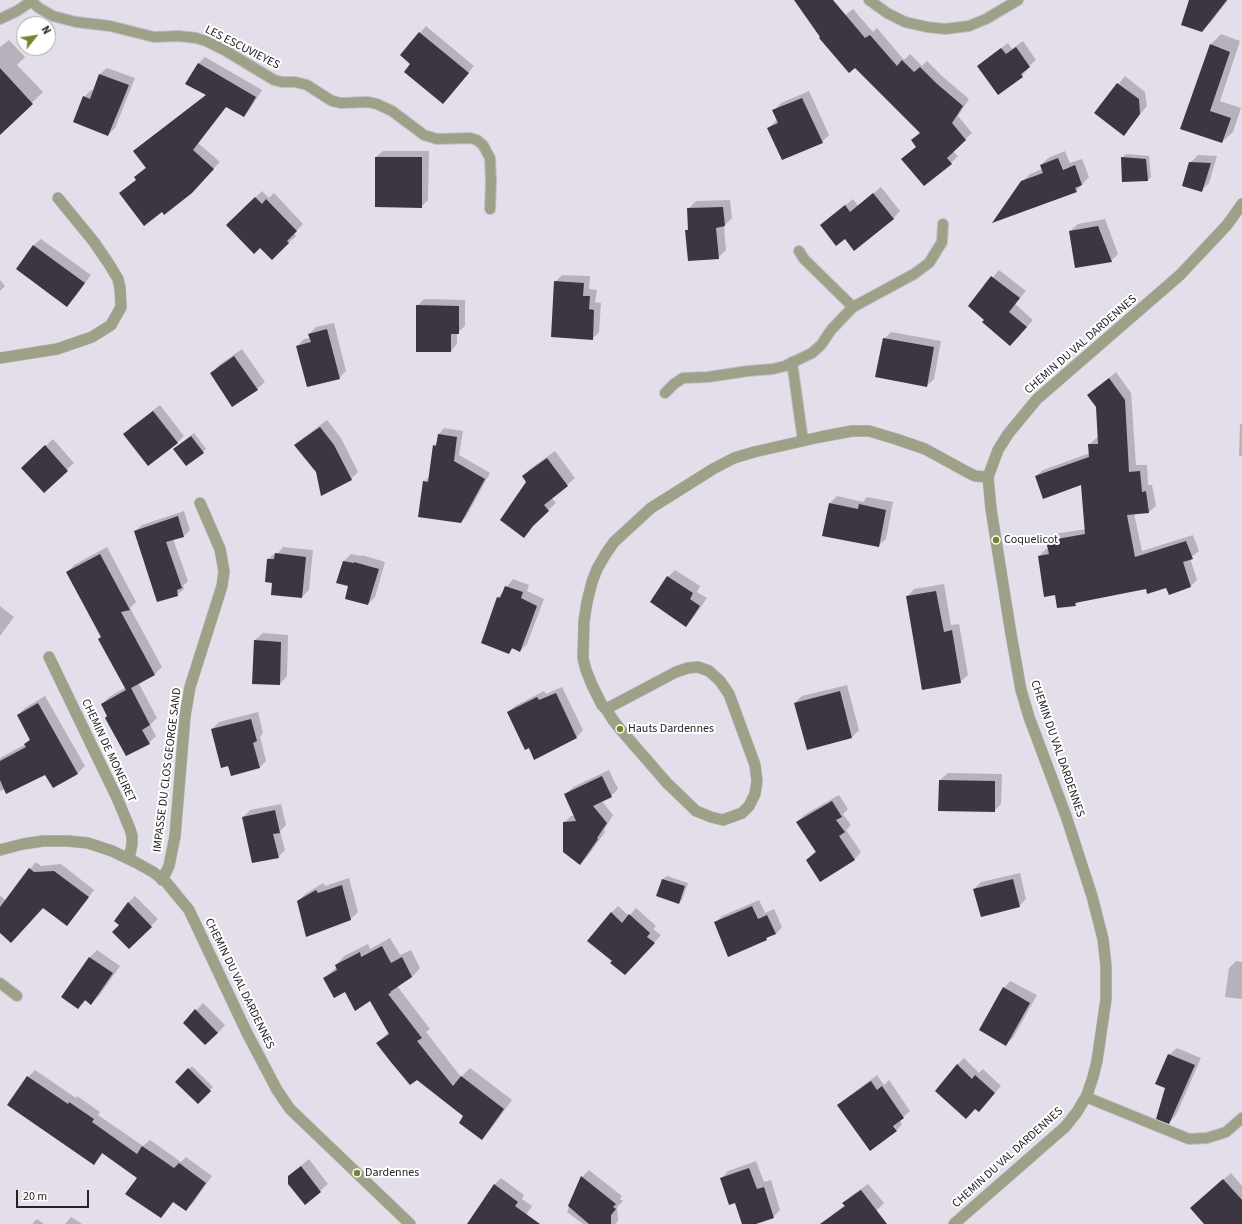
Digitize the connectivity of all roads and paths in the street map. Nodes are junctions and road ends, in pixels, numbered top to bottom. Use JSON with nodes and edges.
{"nodes":[{"id":1,"x":32,"y":0,"type":"edge"},
{"id":2,"x":869,"y":0,"type":"edge"},
{"id":3,"x":1018,"y":0,"type":"edge"},
{"id":4,"x":0,"y":19,"type":"edge"},
{"id":5,"x":58,"y":198,"type":"dead end"},
{"id":6,"x":1242,"y":204,"type":"edge"},
{"id":7,"x":490,"y":209,"type":"dead end"},
{"id":8,"x":943,"y":224,"type":"dead end"},
{"id":9,"x":799,"y":251,"type":"dead end"},
{"id":10,"x":854,"y":307,"type":"junction"},
{"id":11,"x":0,"y":358,"type":"edge"},
{"id":12,"x":792,"y":362,"type":"junction"},
{"id":13,"x":664,"y":393,"type":"dead end"},
{"id":14,"x":803,"y":440,"type":"junction"},
{"id":15,"x":988,"y":477,"type":"junction"},
{"id":16,"x":200,"y":503,"type":"dead end"},
{"id":17,"x":49,"y":657,"type":"dead end"},
{"id":18,"x":606,"y":709,"type":"junction"},
{"id":19,"x":0,"y":850,"type":"edge"},
{"id":20,"x":129,"y":859,"type":"junction"},
{"id":21,"x":162,"y":880,"type":"junction"},
{"id":22,"x":0,"y":983,"type":"edge"},
{"id":23,"x":17,"y":996,"type":"dead end"},
{"id":24,"x":1086,"y":1097,"type":"junction"},
{"id":25,"x":1242,"y":1118,"type":"edge"},
{"id":26,"x":410,"y":1224,"type":"edge"},
{"id":27,"x":954,"y":1224,"type":"edge"}],
"edges":[{"from":1,"to":4,"type":"lane","name":"LES ESCUVIEYES"},
{"from":1,"to":7,"type":"lane","name":"LES ESCUVIEYES"},
{"from":2,"to":3,"type":"lane"},
{"from":5,"to":11,"type":"street"},
{"from":6,"to":15,"type":"street","name":"CHEMIN DU VAL DARDENNES"},
{"from":8,"to":10,"type":"lane"},
{"from":9,"to":10,"type":"lane"},
{"from":10,"to":12,"type":"lane"},
{"from":12,"to":13,"type":"lane"},
{"from":12,"to":14,"type":"lane"},
{"from":14,"to":15,"type":"street"},
{"from":14,"to":18,"type":"street"},
{"from":15,"to":24,"type":"street","name":"CHEMIN DU VAL DARDENNES"},
{"from":16,"to":21,"type":"street","name":"IMPASSE DU CLOS GEORGE SAND"},
{"from":17,"to":20,"type":"street","name":"CHEMIN DE MONEIRET"},
{"from":18,"to":18,"type":"street"},
{"from":19,"to":20,"type":"street","name":"CHEMIN DU VAL DARDENNES"},
{"from":20,"to":21,"type":"street","name":"CHEMIN DU VAL DARDENNES"},
{"from":21,"to":26,"type":"street","name":"CHEMIN DU VAL DARDENNES"},
{"from":22,"to":23,"type":"lane"},
{"from":24,"to":25,"type":"lane"},
{"from":24,"to":27,"type":"street","name":"CHEMIN DU VAL DARDENNES"}]}
